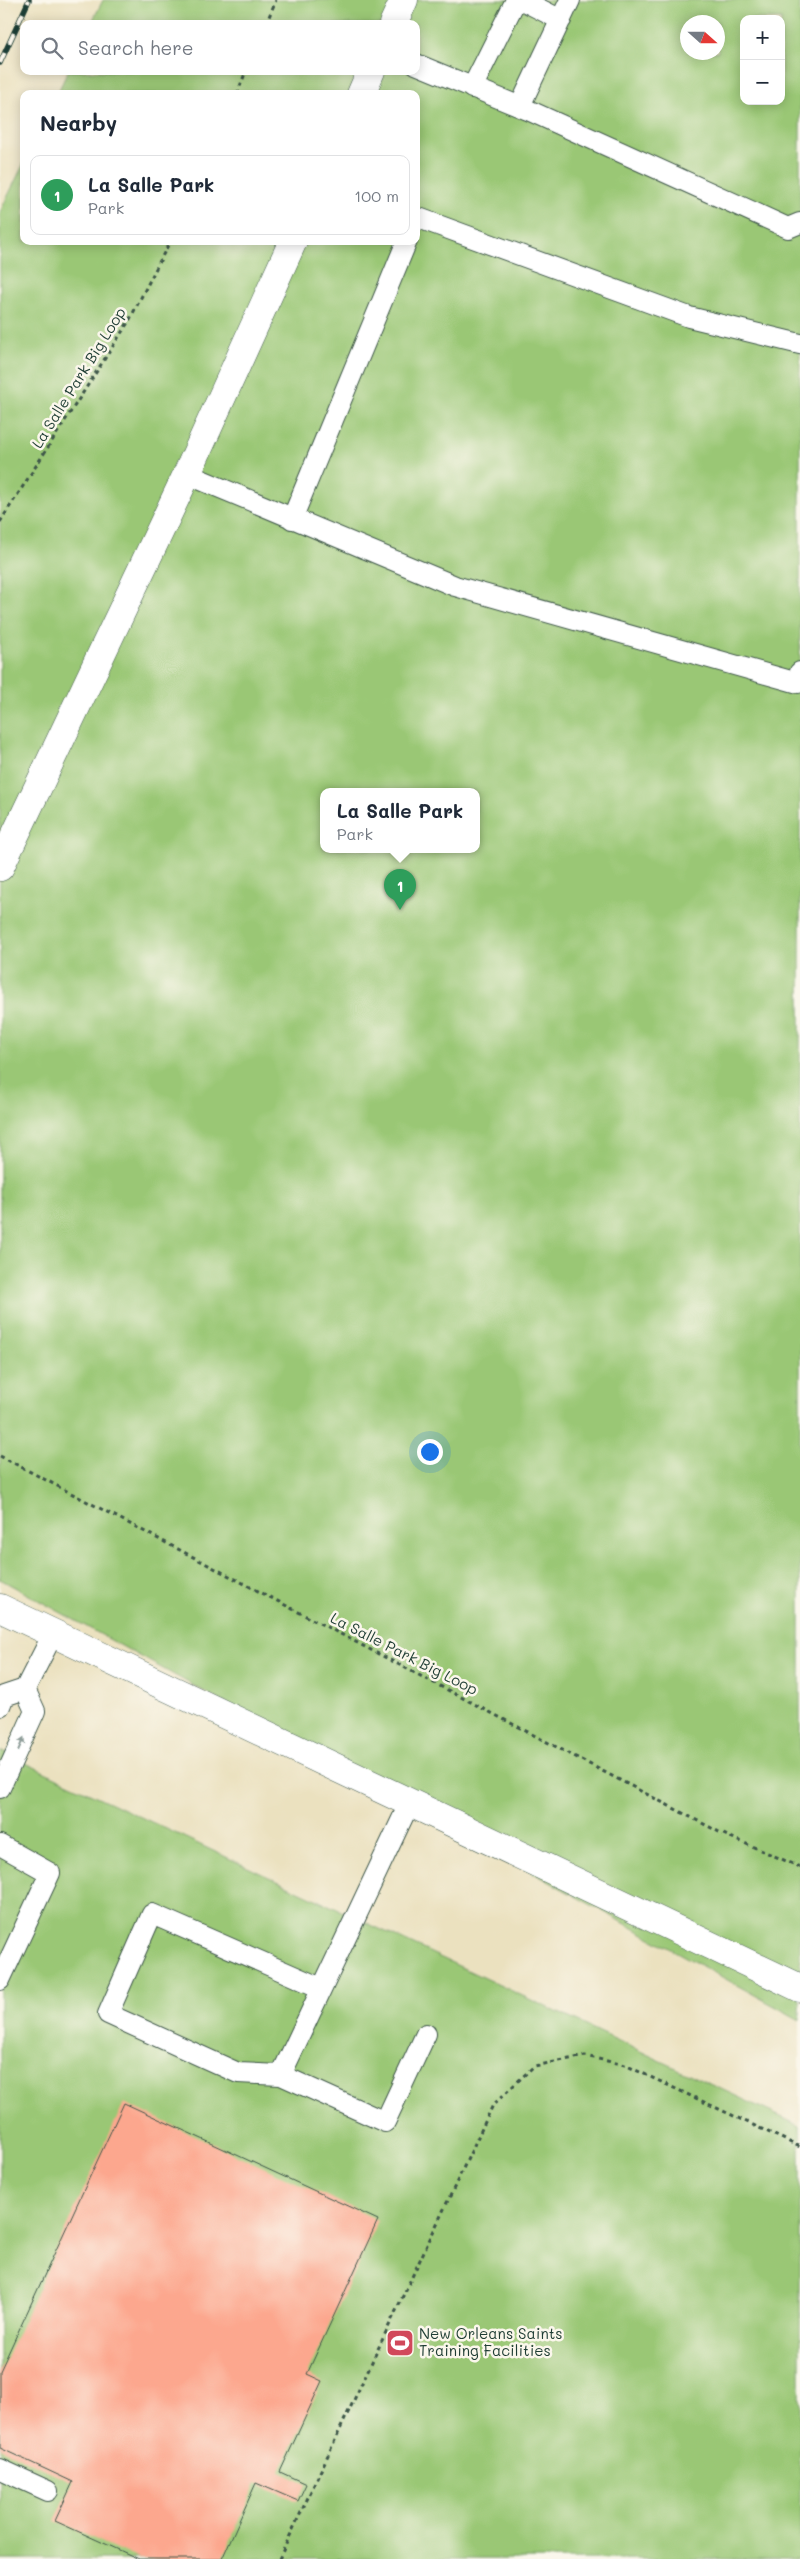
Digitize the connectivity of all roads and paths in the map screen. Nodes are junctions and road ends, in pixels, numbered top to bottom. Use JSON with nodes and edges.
{"nodes":[{"id":1,"x":276,"y":0,"type":"edge"},
{"id":2,"x":404,"y":0,"type":"edge"},
{"id":3,"x":516,"y":0,"type":"edge"},
{"id":4,"x":522,"y":0,"type":"edge"},
{"id":5,"x":570,"y":0,"type":"edge"},
{"id":6,"x":268,"y":20,"type":"edge"},
{"id":7,"x":395,"y":20,"type":"edge"},
{"id":8,"x":561,"y":20,"type":"junction"},
{"id":9,"x":420,"y":66,"type":"edge"},
{"id":10,"x":244,"y":75,"type":"edge"},
{"id":11,"x":369,"y":75,"type":"edge"},
{"id":12,"x":472,"y":88,"type":"junction"},
{"id":13,"x":239,"y":90,"type":"edge"},
{"id":14,"x":363,"y":90,"type":"edge"},
{"id":15,"x":520,"y":106,"type":"junction"},
{"id":16,"x":420,"y":218,"type":"edge"},
{"id":17,"x":800,"y":223,"type":"edge"},
{"id":18,"x":168,"y":245,"type":"edge"},
{"id":19,"x":291,"y":245,"type":"edge"},
{"id":20,"x":405,"y":245,"type":"edge"},
{"id":21,"x":800,"y":344,"type":"edge"},
{"id":22,"x":187,"y":474,"type":"junction"},
{"id":23,"x":292,"y":519,"type":"junction"},
{"id":24,"x":0,"y":522,"type":"edge"},
{"id":25,"x":800,"y":672,"type":"edge"},
{"id":26,"x":0,"y":867,"type":"edge"},
{"id":27,"x":0,"y":1456,"type":"edge"},
{"id":28,"x":0,"y":1608,"type":"edge"},
{"id":29,"x":53,"y":1634,"type":"junction"},
{"id":30,"x":25,"y":1689,"type":"junction"},
{"id":31,"x":0,"y":1706,"type":"edge"},
{"id":32,"x":0,"y":1788,"type":"edge"},
{"id":33,"x":410,"y":1802,"type":"junction"},
{"id":34,"x":0,"y":1845,"type":"edge"},
{"id":35,"x":800,"y":1868,"type":"edge"},
{"id":36,"x":0,"y":1980,"type":"edge"},
{"id":37,"x":321,"y":1988,"type":"junction"},
{"id":38,"x":800,"y":1988,"type":"edge"},
{"id":39,"x":426,"y":2034,"type":"dead end"},
{"id":40,"x":280,"y":2075,"type":"junction"},
{"id":41,"x":800,"y":2147,"type":"edge"},
{"id":42,"x":0,"y":2469,"type":"edge"},
{"id":43,"x":48,"y":2491,"type":"dead end"},
{"id":44,"x":279,"y":2559,"type":"edge"}],
"edges":[{"from":1,"to":6,"type":"path"},
{"from":2,"to":7,"type":"street"},
{"from":3,"to":12,"type":"lane"},
{"from":4,"to":8,"type":"lane"},
{"from":5,"to":8,"type":"lane"},
{"from":8,"to":15,"type":"lane"},
{"from":9,"to":12,"type":"lane"},
{"from":10,"to":13,"type":"path"},
{"from":11,"to":14,"type":"street"},
{"from":12,"to":15,"type":"lane"},
{"from":15,"to":17,"type":"lane"},
{"from":16,"to":21,"type":"lane"},
{"from":18,"to":24,"type":"path","name":"La Salle Park Big Loop"},
{"from":19,"to":22,"type":"street"},
{"from":20,"to":23,"type":"lane"},
{"from":22,"to":23,"type":"lane"},
{"from":22,"to":26,"type":"street"},
{"from":23,"to":25,"type":"lane"},
{"from":27,"to":35,"type":"path","name":"La Salle Park Big Loop"},
{"from":28,"to":29,"type":"street"},
{"from":29,"to":30,"type":"lane"},
{"from":29,"to":33,"type":"street"},
{"from":30,"to":31,"type":"lane"},
{"from":32,"to":30,"type":"lane","one_way":true},
{"from":33,"to":37,"type":"lane"},
{"from":33,"to":38,"type":"street"},
{"from":34,"to":36,"type":"lane"},
{"from":37,"to":40,"type":"lane"},
{"from":37,"to":40,"type":"lane"},
{"from":39,"to":40,"type":"lane"},
{"from":41,"to":44,"type":"path"},
{"from":42,"to":43,"type":"lane"}]}
